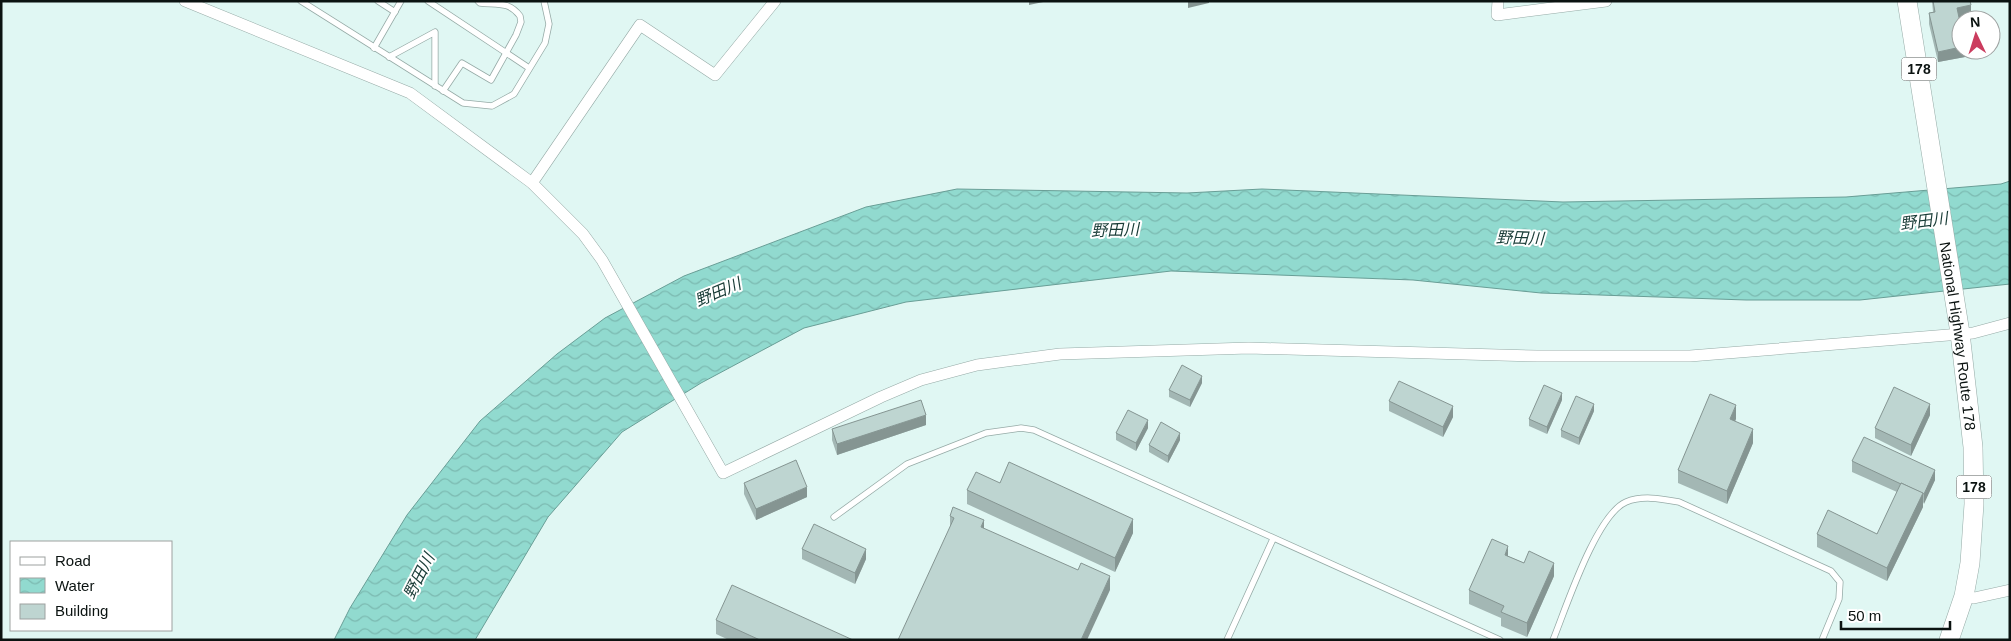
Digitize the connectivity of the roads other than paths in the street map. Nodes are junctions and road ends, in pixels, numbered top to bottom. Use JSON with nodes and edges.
{"nodes":[{"id":1,"x":185,"y":1,"type":"edge"},
{"id":2,"x":301,"y":1,"type":"edge"},
{"id":3,"x":378,"y":1,"type":"edge"},
{"id":4,"x":401,"y":1,"type":"edge"},
{"id":5,"x":478,"y":1,"type":"edge"},
{"id":6,"x":544,"y":1,"type":"edge"},
{"id":7,"x":775,"y":1,"type":"edge"},
{"id":8,"x":1498,"y":1,"type":"edge"},
{"id":9,"x":1606,"y":1,"type":"edge"},
{"id":10,"x":1907,"y":1,"type":"edge"},
{"id":11,"x":430,"y":2,"type":"edge"},
{"id":12,"x":395,"y":12,"type":"junction"},
{"id":13,"x":374,"y":48,"type":"junction"},
{"id":14,"x":507,"y":54,"type":"junction"},
{"id":15,"x":389,"y":57,"type":"junction"},
{"id":16,"x":529,"y":68,"type":"junction"},
{"id":17,"x":435,"y":86,"type":"junction"},
{"id":18,"x":443,"y":91,"type":"junction"},
{"id":19,"x":532,"y":183,"type":"junction"},
{"id":20,"x":2010,"y":324,"type":"edge"},
{"id":21,"x":1960,"y":333,"type":"junction"},
{"id":22,"x":834,"y":517,"type":"dead end"},
{"id":23,"x":1273,"y":539,"type":"junction"},
{"id":24,"x":2010,"y":590,"type":"edge"},
{"id":25,"x":1964,"y":596,"type":"junction"},
{"id":26,"x":1227,"y":640,"type":"edge"},
{"id":27,"x":1500,"y":640,"type":"edge"},
{"id":28,"x":1553,"y":640,"type":"edge"},
{"id":29,"x":1822,"y":640,"type":"edge"},
{"id":30,"x":1949,"y":640,"type":"edge"}],
"edges":[{"from":1,"to":19,"type":"street"},
{"from":2,"to":13,"type":"lane"},
{"from":3,"to":12,"type":"lane"},
{"from":4,"to":12,"type":"lane"},
{"from":5,"to":14,"type":"lane"},
{"from":6,"to":16,"type":"lane"},
{"from":7,"to":19,"type":"street"},
{"from":8,"to":9,"type":"street"},
{"from":10,"to":21,"type":"highway","name":"National Highway Route 178","number":"178"},
{"from":11,"to":14,"type":"lane"},
{"from":12,"to":13,"type":"lane"},
{"from":13,"to":15,"type":"lane"},
{"from":14,"to":16,"type":"lane"},
{"from":14,"to":18,"type":"lane"},
{"from":15,"to":17,"type":"lane"},
{"from":15,"to":17,"type":"lane"},
{"from":16,"to":18,"type":"lane"},
{"from":17,"to":18,"type":"lane"},
{"from":19,"to":21,"type":"street"},
{"from":20,"to":21,"type":"street"},
{"from":21,"to":25,"type":"highway","name":"National Highway Route 178","number":"178"},
{"from":22,"to":23,"type":"lane"},
{"from":23,"to":26,"type":"lane"},
{"from":23,"to":27,"type":"lane"},
{"from":24,"to":25,"type":"street"},
{"from":25,"to":30,"type":"highway","name":"National Highway Route 178","number":"178"},
{"from":28,"to":29,"type":"lane"}]}
